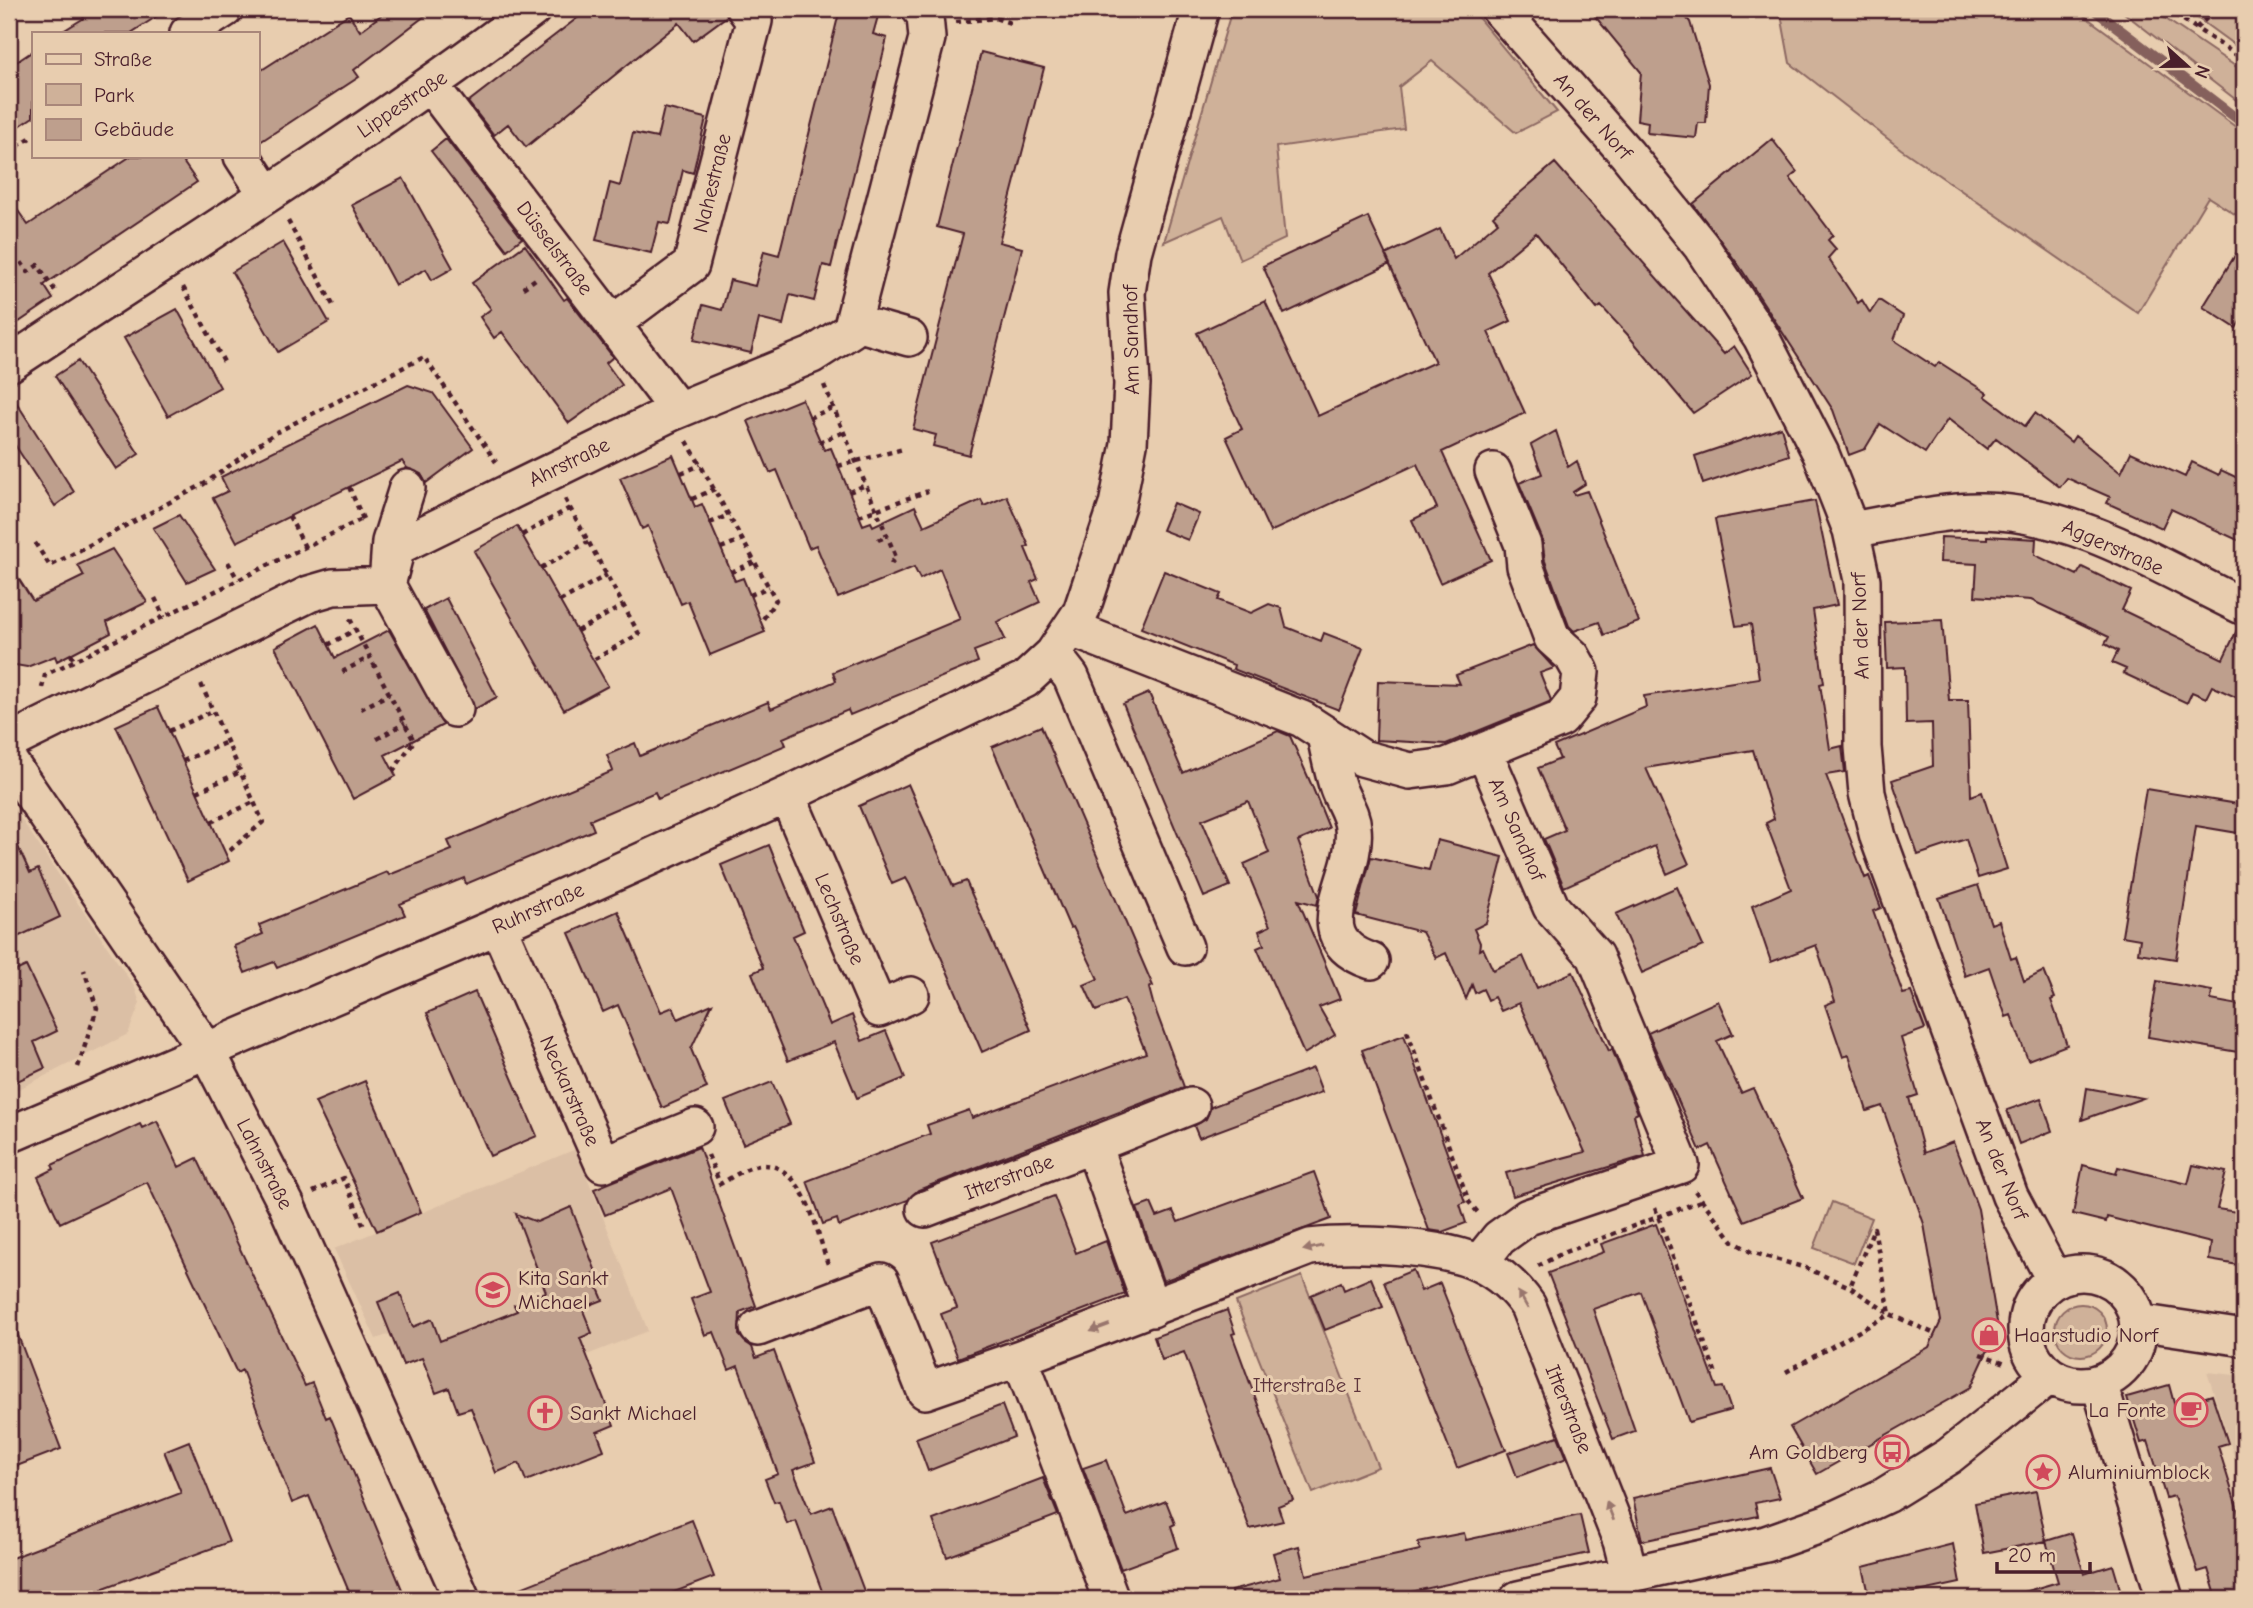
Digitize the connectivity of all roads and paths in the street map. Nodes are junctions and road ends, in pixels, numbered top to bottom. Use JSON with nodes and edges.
{"nodes":[{"id":1,"x":225,"y":9,"type":"edge"},
{"id":2,"x":533,"y":9,"type":"edge"},
{"id":3,"x":744,"y":9,"type":"edge"},
{"id":4,"x":1201,"y":9,"type":"edge"},
{"id":5,"x":1499,"y":9,"type":"edge"},
{"id":6,"x":2167,"y":9,"type":"edge"},
{"id":7,"x":2217,"y":9,"type":"edge"},
{"id":8,"x":932,"y":14,"type":"edge"},
{"id":9,"x":1014,"y":24,"type":"dead end"},
{"id":10,"x":2196,"y":28,"type":"junction"},
{"id":11,"x":190,"y":32,"type":"edge"},
{"id":12,"x":2244,"y":60,"type":"edge"},
{"id":13,"x":431,"y":86,"type":"junction"},
{"id":14,"x":32,"y":136,"type":"edge"},
{"id":15,"x":9,"y":152,"type":"edge"},
{"id":16,"x":244,"y":158,"type":"edge"},
{"id":17,"x":269,"y":191,"type":"junction"},
{"id":18,"x":167,"y":259,"type":"junction"},
{"id":19,"x":21,"y":262,"type":"dead end"},
{"id":20,"x":334,"y":307,"type":"dead end"},
{"id":21,"x":74,"y":321,"type":"junction"},
{"id":22,"x":853,"y":322,"type":"junction"},
{"id":23,"x":612,"y":324,"type":"junction"},
{"id":24,"x":909,"y":338,"type":"dead end"},
{"id":25,"x":812,"y":355,"type":"junction"},
{"id":26,"x":224,"y":362,"type":"dead end"},
{"id":27,"x":9,"y":364,"type":"edge"},
{"id":28,"x":834,"y":407,"type":"junction"},
{"id":29,"x":675,"y":412,"type":"junction"},
{"id":30,"x":809,"y":418,"type":"dead end"},
{"id":31,"x":844,"y":432,"type":"junction"},
{"id":32,"x":819,"y":442,"type":"dead end"},
{"id":33,"x":903,"y":449,"type":"dead end"},
{"id":34,"x":856,"y":459,"type":"junction"},
{"id":35,"x":701,"y":465,"type":"junction"},
{"id":36,"x":838,"y":466,"type":"dead end"},
{"id":37,"x":549,"y":471,"type":"junction"},
{"id":38,"x":1493,"y":471,"type":"dead end"},
{"id":39,"x":681,"y":473,"type":"dead end"},
{"id":40,"x":866,"y":485,"type":"junction"},
{"id":41,"x":407,"y":488,"type":"dead end"},
{"id":42,"x":514,"y":489,"type":"junction"},
{"id":43,"x":715,"y":489,"type":"junction"},
{"id":44,"x":928,"y":491,"type":"dead end"},
{"id":45,"x":849,"y":492,"type":"dead end"},
{"id":46,"x":692,"y":499,"type":"dead end"},
{"id":47,"x":570,"y":508,"type":"junction"},
{"id":48,"x":876,"y":509,"type":"junction"},
{"id":49,"x":729,"y":515,"type":"junction"},
{"id":50,"x":289,"y":516,"type":"dead end"},
{"id":51,"x":859,"y":516,"type":"dead end"},
{"id":52,"x":365,"y":523,"type":"dead end"},
{"id":53,"x":710,"y":523,"type":"dead end"},
{"id":54,"x":1851,"y":530,"type":"junction"},
{"id":55,"x":522,"y":535,"type":"dead end"},
{"id":56,"x":888,"y":536,"type":"junction"},
{"id":57,"x":743,"y":540,"type":"junction"},
{"id":58,"x":878,"y":540,"type":"dead end"},
{"id":59,"x":589,"y":542,"type":"junction"},
{"id":60,"x":35,"y":543,"type":"dead end"},
{"id":61,"x":305,"y":547,"type":"junction"},
{"id":62,"x":721,"y":548,"type":"dead end"},
{"id":63,"x":229,"y":562,"type":"dead end"},
{"id":64,"x":755,"y":562,"type":"junction"},
{"id":65,"x":889,"y":566,"type":"dead end"},
{"id":66,"x":541,"y":568,"type":"dead end"},
{"id":67,"x":731,"y":572,"type":"dead end"},
{"id":68,"x":607,"y":575,"type":"junction"},
{"id":69,"x":238,"y":580,"type":"junction"},
{"id":70,"x":387,"y":585,"type":"junction"},
{"id":71,"x":333,"y":587,"type":"junction"},
{"id":72,"x":769,"y":587,"type":"junction"},
{"id":73,"x":750,"y":595,"type":"dead end"},
{"id":74,"x":155,"y":598,"type":"dead end"},
{"id":75,"x":560,"y":601,"type":"dead end"},
{"id":76,"x":624,"y":605,"type":"junction"},
{"id":77,"x":2244,"y":607,"type":"edge"},
{"id":78,"x":164,"y":617,"type":"junction"},
{"id":79,"x":761,"y":622,"type":"dead end"},
{"id":80,"x":355,"y":630,"type":"junction"},
{"id":81,"x":576,"y":631,"type":"dead end"},
{"id":82,"x":1063,"y":641,"type":"junction"},
{"id":83,"x":328,"y":645,"type":"dead end"},
{"id":84,"x":71,"y":654,"type":"dead end"},
{"id":85,"x":188,"y":655,"type":"junction"},
{"id":86,"x":370,"y":657,"type":"junction"},
{"id":87,"x":593,"y":660,"type":"dead end"},
{"id":88,"x":74,"y":661,"type":"junction"},
{"id":89,"x":342,"y":672,"type":"dead end"},
{"id":90,"x":389,"y":694,"type":"junction"},
{"id":91,"x":40,"y":696,"type":"dead end"},
{"id":92,"x":361,"y":709,"type":"dead end"},
{"id":93,"x":455,"y":709,"type":"dead end"},
{"id":94,"x":213,"y":711,"type":"junction"},
{"id":95,"x":405,"y":723,"type":"junction"},
{"id":96,"x":169,"y":731,"type":"dead end"},
{"id":97,"x":1325,"y":736,"type":"junction"},
{"id":98,"x":377,"y":739,"type":"dead end"},
{"id":99,"x":9,"y":742,"type":"edge"},
{"id":100,"x":227,"y":742,"type":"junction"},
{"id":101,"x":1484,"y":751,"type":"junction"},
{"id":102,"x":9,"y":761,"type":"edge"},
{"id":103,"x":183,"y":761,"type":"dead end"},
{"id":104,"x":393,"y":771,"type":"dead end"},
{"id":105,"x":240,"y":772,"type":"junction"},
{"id":106,"x":197,"y":792,"type":"dead end"},
{"id":107,"x":787,"y":795,"type":"junction"},
{"id":108,"x":254,"y":802,"type":"junction"},
{"id":109,"x":211,"y":822,"type":"dead end"},
{"id":110,"x":226,"y":854,"type":"dead end"},
{"id":111,"x":498,"y":926,"type":"junction"},
{"id":112,"x":1185,"y":947,"type":"dead end"},
{"id":113,"x":1371,"y":961,"type":"dead end"},
{"id":114,"x":85,"y":970,"type":"dead end"},
{"id":115,"x":911,"y":995,"type":"dead end"},
{"id":116,"x":1407,"y":1031,"type":"dead end"},
{"id":117,"x":207,"y":1051,"type":"junction"},
{"id":118,"x":78,"y":1067,"type":"dead end"},
{"id":119,"x":1191,"y":1106,"type":"dead end"},
{"id":120,"x":695,"y":1127,"type":"joint"},
{"id":121,"x":9,"y":1135,"type":"edge"},
{"id":122,"x":1093,"y":1145,"type":"junction"},
{"id":123,"x":1644,"y":1178,"type":"junction"},
{"id":124,"x":1692,"y":1184,"type":"junction"},
{"id":125,"x":286,"y":1204,"type":"junction"},
{"id":126,"x":925,"y":1209,"type":"dead end"},
{"id":127,"x":1658,"y":1217,"type":"junction"},
{"id":128,"x":364,"y":1227,"type":"dead end"},
{"id":129,"x":1489,"y":1250,"type":"junction"},
{"id":130,"x":2054,"y":1279,"type":"junction"},
{"id":131,"x":1850,"y":1287,"type":"junction"},
{"id":132,"x":1517,"y":1289,"type":"junction"},
{"id":133,"x":840,"y":1298,"type":"junction"},
{"id":134,"x":1152,"y":1309,"type":"junction"},
{"id":135,"x":1890,"y":1314,"type":"junction"},
{"id":136,"x":2137,"y":1322,"type":"junction"},
{"id":137,"x":758,"y":1328,"type":"dead end"},
{"id":138,"x":1935,"y":1334,"type":"dead end"},
{"id":139,"x":2244,"y":1338,"type":"edge"},
{"id":140,"x":1980,"y":1354,"type":"dead end"},
{"id":141,"x":1020,"y":1358,"type":"junction"},
{"id":142,"x":2006,"y":1365,"type":"dead end"},
{"id":143,"x":1786,"y":1372,"type":"dead end"},
{"id":144,"x":1716,"y":1374,"type":"dead end"},
{"id":145,"x":2049,"y":1376,"type":"junction"},
{"id":146,"x":2099,"y":1383,"type":"junction"},
{"id":147,"x":1630,"y":1576,"type":"junction"},
{"id":148,"x":462,"y":1599,"type":"edge"},
{"id":149,"x":1111,"y":1599,"type":"edge"},
{"id":150,"x":1518,"y":1599,"type":"edge"},
{"id":151,"x":2165,"y":1599,"type":"edge"}],
"edges":[{"from":1,"to":11,"type":"street"},
{"from":2,"to":13,"type":"street","name":"Lippestraße"},
{"from":3,"to":23,"type":"street","name":"Nahestraße"},
{"from":4,"to":82,"type":"street","name":"Am Sandhof"},
{"from":5,"to":54,"type":"street","name":"An der Norf"},
{"from":6,"to":10,"type":"path"},
{"from":7,"to":10,"type":"path"},
{"from":8,"to":9,"type":"path"},
{"from":8,"to":22,"type":"street"},
{"from":10,"to":12,"type":"path"},
{"from":13,"to":17,"type":"street","name":"Lippestraße"},
{"from":13,"to":23,"type":"street","name":"Düsselstraße"},
{"from":14,"to":15,"type":"path"},
{"from":16,"to":17,"type":"street"},
{"from":17,"to":18,"type":"street","name":"Lippestraße"},
{"from":17,"to":20,"type":"path"},
{"from":18,"to":21,"type":"street","name":"Lippestraße"},
{"from":18,"to":26,"type":"path"},
{"from":19,"to":21,"type":"path"},
{"from":21,"to":27,"type":"street","name":"Lippestraße"},
{"from":22,"to":24,"type":"street"},
{"from":22,"to":25,"type":"street","name":"Ahrstraße"},
{"from":23,"to":29,"type":"street","name":"Düsselstraße"},
{"from":25,"to":28,"type":"path"},
{"from":25,"to":29,"type":"street","name":"Ahrstraße"},
{"from":28,"to":30,"type":"path"},
{"from":28,"to":31,"type":"path"},
{"from":29,"to":35,"type":"path"},
{"from":29,"to":37,"type":"street","name":"Ahrstraße"},
{"from":31,"to":32,"type":"path"},
{"from":31,"to":34,"type":"path"},
{"from":33,"to":34,"type":"path"},
{"from":34,"to":36,"type":"path"},
{"from":34,"to":40,"type":"path"},
{"from":35,"to":39,"type":"path"},
{"from":35,"to":43,"type":"path"},
{"from":37,"to":42,"type":"street","name":"Ahrstraße"},
{"from":37,"to":47,"type":"path"},
{"from":38,"to":101,"type":"street","name":"Am Sandhof"},
{"from":40,"to":45,"type":"path"},
{"from":40,"to":48,"type":"path"},
{"from":41,"to":70,"type":"street"},
{"from":42,"to":60,"type":"path"},
{"from":42,"to":70,"type":"street","name":"Ahrstraße"},
{"from":43,"to":46,"type":"path"},
{"from":43,"to":49,"type":"path"},
{"from":44,"to":48,"type":"path"},
{"from":47,"to":55,"type":"path"},
{"from":47,"to":59,"type":"path"},
{"from":48,"to":51,"type":"path"},
{"from":48,"to":56,"type":"path"},
{"from":49,"to":53,"type":"path"},
{"from":49,"to":57,"type":"path"},
{"from":50,"to":61,"type":"path"},
{"from":52,"to":61,"type":"path"},
{"from":54,"to":77,"type":"street","name":"Aggerstraße"},
{"from":54,"to":130,"type":"street","name":"An der Norf"},
{"from":56,"to":58,"type":"path"},
{"from":56,"to":65,"type":"path"},
{"from":57,"to":62,"type":"path"},
{"from":57,"to":64,"type":"path"},
{"from":59,"to":66,"type":"path"},
{"from":59,"to":68,"type":"path"},
{"from":61,"to":69,"type":"path"},
{"from":63,"to":69,"type":"path"},
{"from":64,"to":67,"type":"path"},
{"from":64,"to":72,"type":"path"},
{"from":68,"to":75,"type":"path"},
{"from":68,"to":76,"type":"path"},
{"from":69,"to":78,"type":"path"},
{"from":70,"to":71,"type":"street"},
{"from":70,"to":93,"type":"street"},
{"from":71,"to":80,"type":"path"},
{"from":71,"to":85,"type":"street"},
{"from":72,"to":73,"type":"path"},
{"from":72,"to":79,"type":"path"},
{"from":74,"to":78,"type":"path"},
{"from":76,"to":81,"type":"path"},
{"from":76,"to":87,"type":"path"},
{"from":78,"to":88,"type":"path"},
{"from":80,"to":83,"type":"path"},
{"from":80,"to":86,"type":"path"},
{"from":82,"to":97,"type":"street","name":"Am Sandhof"},
{"from":82,"to":107,"type":"street","name":"Ruhrstraße"},
{"from":82,"to":112,"type":"street"},
{"from":84,"to":88,"type":"path"},
{"from":85,"to":94,"type":"path"},
{"from":85,"to":99,"type":"street"},
{"from":86,"to":89,"type":"path"},
{"from":86,"to":90,"type":"path"},
{"from":88,"to":91,"type":"path"},
{"from":90,"to":92,"type":"path"},
{"from":90,"to":95,"type":"path"},
{"from":94,"to":96,"type":"path"},
{"from":94,"to":100,"type":"path"},
{"from":95,"to":98,"type":"path"},
{"from":95,"to":104,"type":"path"},
{"from":97,"to":101,"type":"street","name":"Am Sandhof"},
{"from":97,"to":113,"type":"street"},
{"from":100,"to":103,"type":"path"},
{"from":100,"to":105,"type":"path"},
{"from":101,"to":124,"type":"street","name":"Am Sandhof"},
{"from":102,"to":117,"type":"street","name":"Lahnstraße"},
{"from":105,"to":106,"type":"path"},
{"from":105,"to":108,"type":"path"},
{"from":107,"to":111,"type":"street","name":"Ruhrstraße"},
{"from":107,"to":115,"type":"street","name":"Lechstraße"},
{"from":108,"to":109,"type":"path"},
{"from":108,"to":110,"type":"path"},
{"from":111,"to":117,"type":"street","name":"Ruhrstraße"},
{"from":111,"to":120,"type":"street","name":"Neckarstraße"},
{"from":114,"to":118,"type":"path"},
{"from":116,"to":129,"type":"path"},
{"from":117,"to":121,"type":"street","name":"Ruhrstraße"},
{"from":117,"to":125,"type":"street","name":"Lahnstraße"},
{"from":119,"to":122,"type":"street","name":"Itterstraße"},
{"from":120,"to":133,"type":"path"},
{"from":122,"to":126,"type":"street","name":"Itterstraße"},
{"from":122,"to":134,"type":"street"},
{"from":123,"to":124,"type":"street"},
{"from":123,"to":127,"type":"path"},
{"from":123,"to":129,"type":"street"},
{"from":124,"to":127,"type":"path"},
{"from":124,"to":131,"type":"path"},
{"from":125,"to":128,"type":"path"},
{"from":125,"to":148,"type":"street","name":"Lahnstraße"},
{"from":127,"to":132,"type":"path"},
{"from":127,"to":144,"type":"path"},
{"from":129,"to":132,"type":"street","name":"Itterstraße"},
{"from":129,"to":134,"type":"street","name":"Itterstraße","one_way":true},
{"from":130,"to":136,"type":"street"},
{"from":130,"to":145,"type":"street"},
{"from":131,"to":135,"type":"path"},
{"from":131,"to":135,"type":"path"},
{"from":147,"to":132,"type":"street","name":"Itterstraße","one_way":true},
{"from":133,"to":137,"type":"street"},
{"from":133,"to":141,"type":"street","name":"Itterstraße"},
{"from":134,"to":141,"type":"street","name":"Itterstraße","one_way":true},
{"from":135,"to":138,"type":"path"},
{"from":135,"to":143,"type":"path"},
{"from":136,"to":139,"type":"street"},
{"from":136,"to":146,"type":"street"},
{"from":140,"to":142,"type":"path"},
{"from":141,"to":149,"type":"street"},
{"from":145,"to":146,"type":"street"},
{"from":145,"to":147,"type":"street"},
{"from":146,"to":151,"type":"street"},
{"from":147,"to":150,"type":"street"}]}
